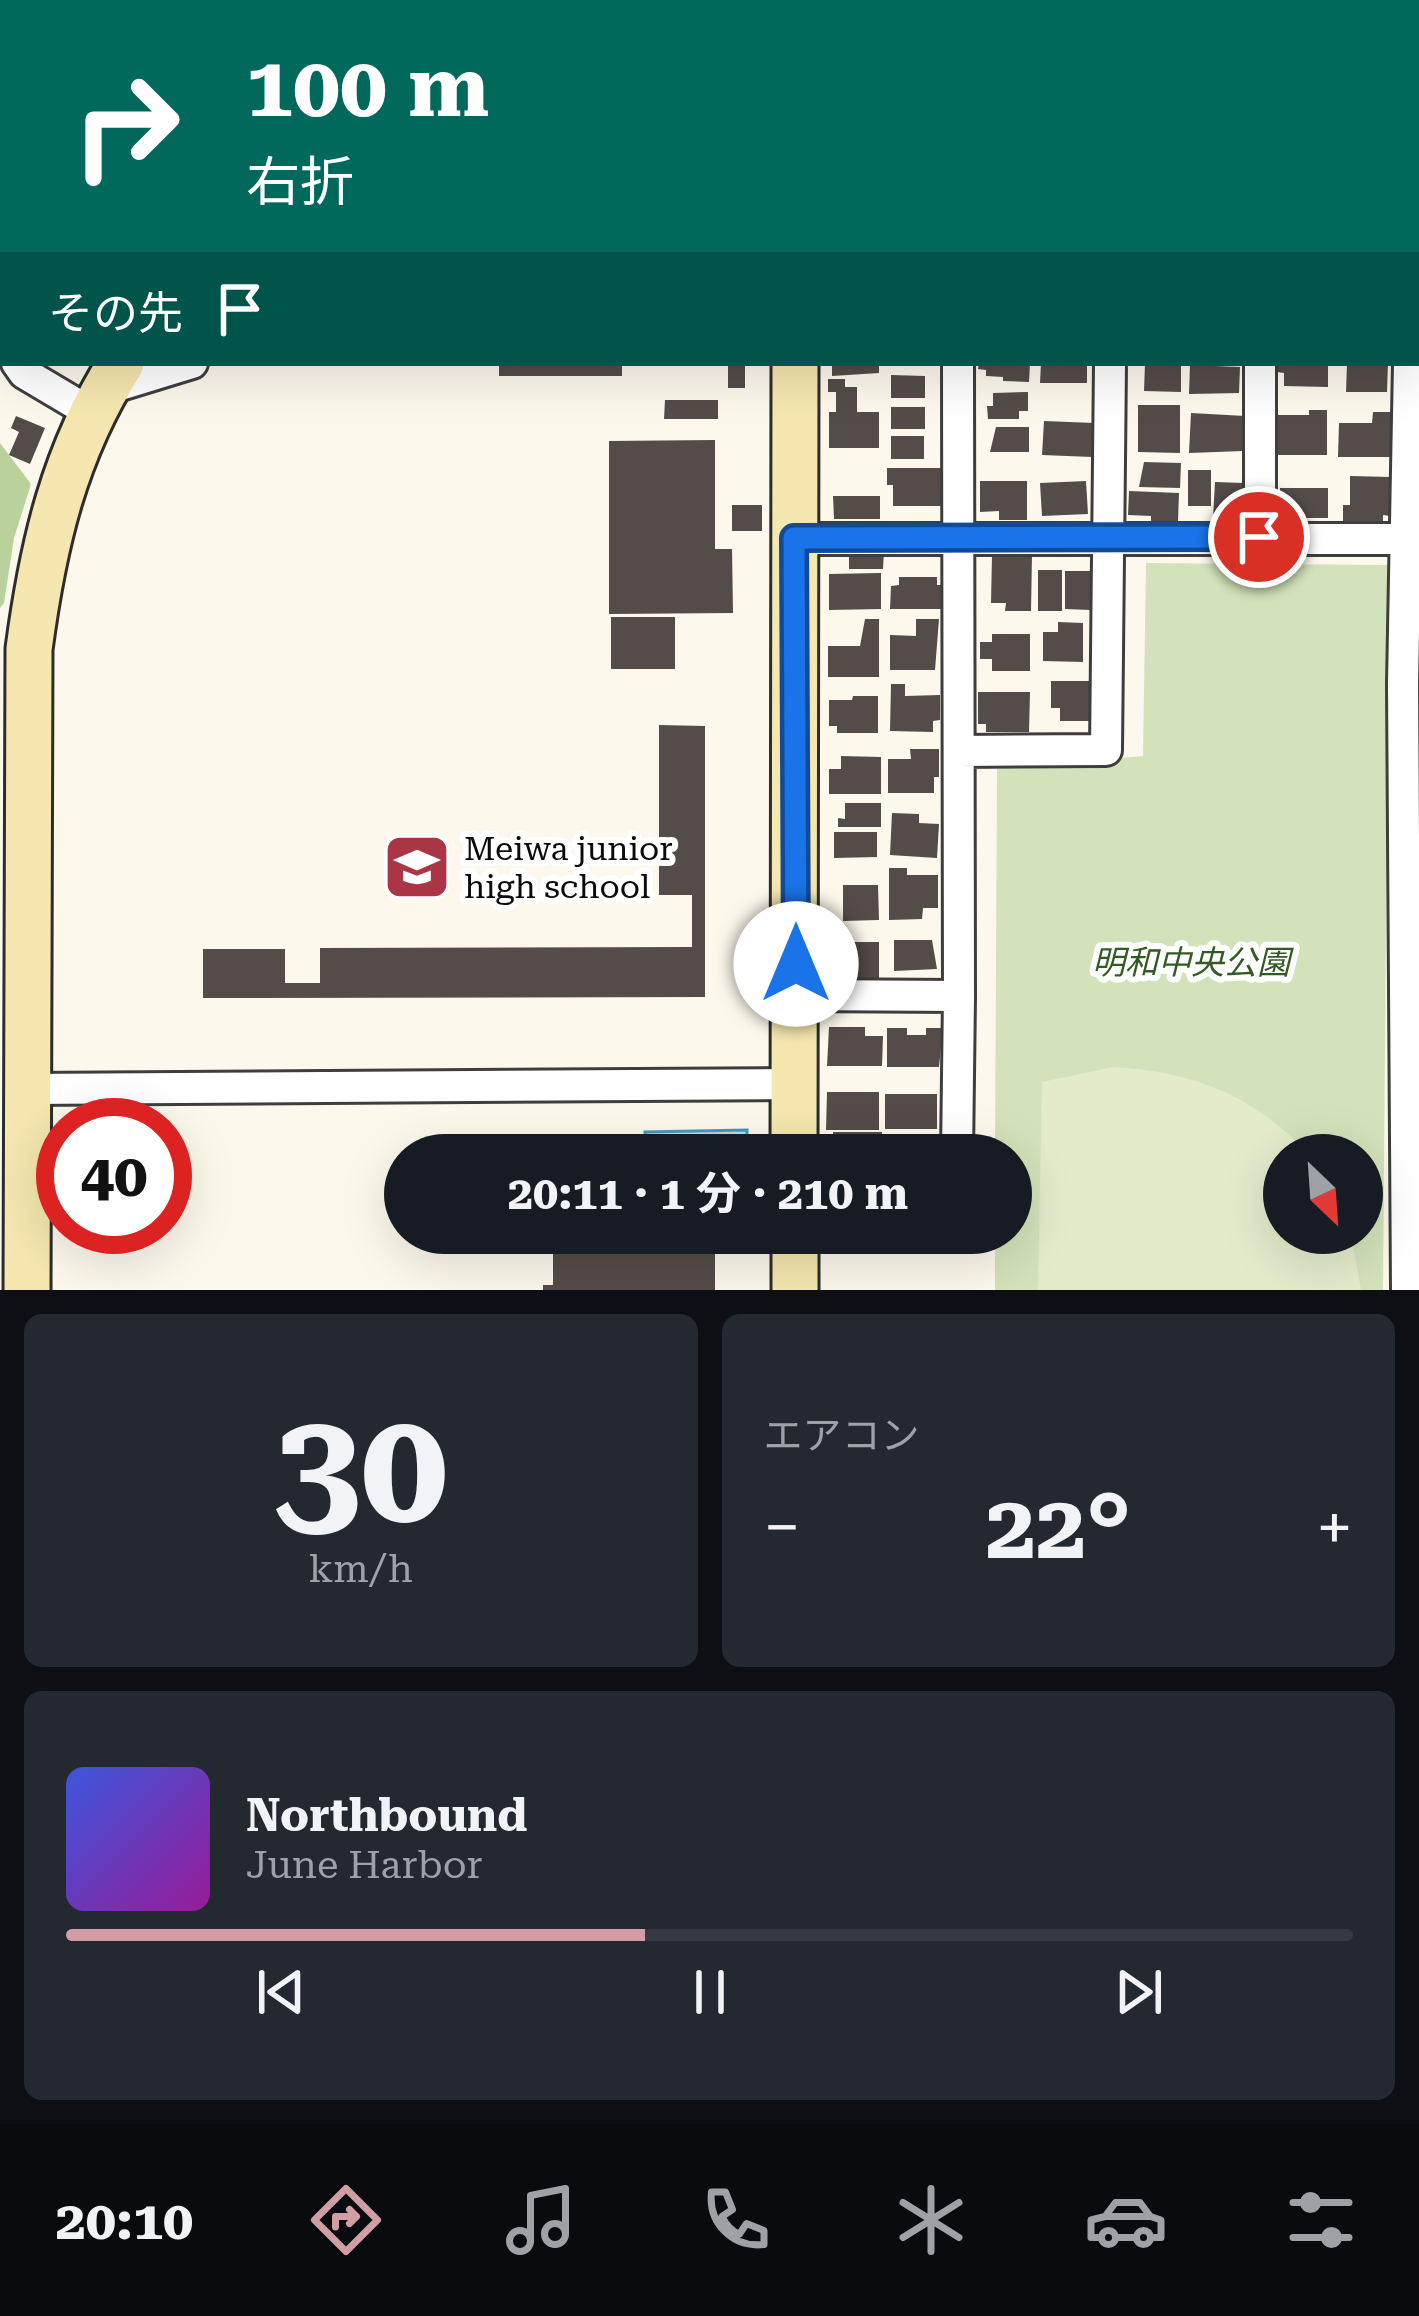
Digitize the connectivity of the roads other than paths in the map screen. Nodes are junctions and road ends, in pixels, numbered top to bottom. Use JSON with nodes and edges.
{"nodes":[{"id":1,"x":19,"y":366,"type":"edge"},
{"id":2,"x":182,"y":366,"type":"edge"},
{"id":3,"x":795,"y":366,"type":"edge"},
{"id":4,"x":958,"y":366,"type":"edge"},
{"id":5,"x":1110,"y":366,"type":"edge"},
{"id":6,"x":1260,"y":366,"type":"edge"},
{"id":7,"x":1409,"y":366,"type":"edge"},
{"id":8,"x":106,"y":389,"type":"edge"},
{"id":9,"x":1259,"y":537,"type":"junction"},
{"id":10,"x":794,"y":538,"type":"junction"},
{"id":11,"x":1110,"y":538,"type":"junction"},
{"id":12,"x":959,"y":539,"type":"junction"},
{"id":13,"x":1408,"y":539,"type":"junction"},
{"id":14,"x":959,"y":751,"type":"junction"},
{"id":15,"x":15,"y":752,"type":"edge"},
{"id":16,"x":796,"y":995,"type":"junction"},
{"id":17,"x":959,"y":996,"type":"junction"},
{"id":18,"x":794,"y":1084,"type":"junction"},
{"id":19,"x":14,"y":1095,"type":"edge"},
{"id":20,"x":794,"y":1134,"type":"edge"},
{"id":21,"x":957,"y":1134,"type":"edge"},
{"id":22,"x":795,"y":1254,"type":"edge"},
{"id":23,"x":27,"y":1290,"type":"edge"},
{"id":24,"x":794,"y":1290,"type":"edge"},
{"id":25,"x":1407,"y":1290,"type":"edge"}],
"edges":[{"from":1,"to":8,"type":"street"},
{"from":2,"to":8,"type":"street"},
{"from":3,"to":10,"type":"street"},
{"from":4,"to":12,"type":"street"},
{"from":5,"to":11,"type":"street"},
{"from":6,"to":9,"type":"street"},
{"from":7,"to":13,"type":"street"},
{"from":8,"to":15,"type":"street"},
{"from":9,"to":11,"type":"street"},
{"from":9,"to":13,"type":"street"},
{"from":10,"to":12,"type":"street"},
{"from":10,"to":16,"type":"street"},
{"from":11,"to":12,"type":"street"},
{"from":11,"to":14,"type":"street"},
{"from":12,"to":14,"type":"street"},
{"from":13,"to":25,"type":"street"},
{"from":14,"to":17,"type":"street"},
{"from":15,"to":19,"type":"street"},
{"from":16,"to":17,"type":"street"},
{"from":16,"to":18,"type":"street"},
{"from":17,"to":21,"type":"street"},
{"from":18,"to":19,"type":"street"},
{"from":18,"to":20,"type":"street"},
{"from":19,"to":23,"type":"street"},
{"from":22,"to":24,"type":"street"}]}
